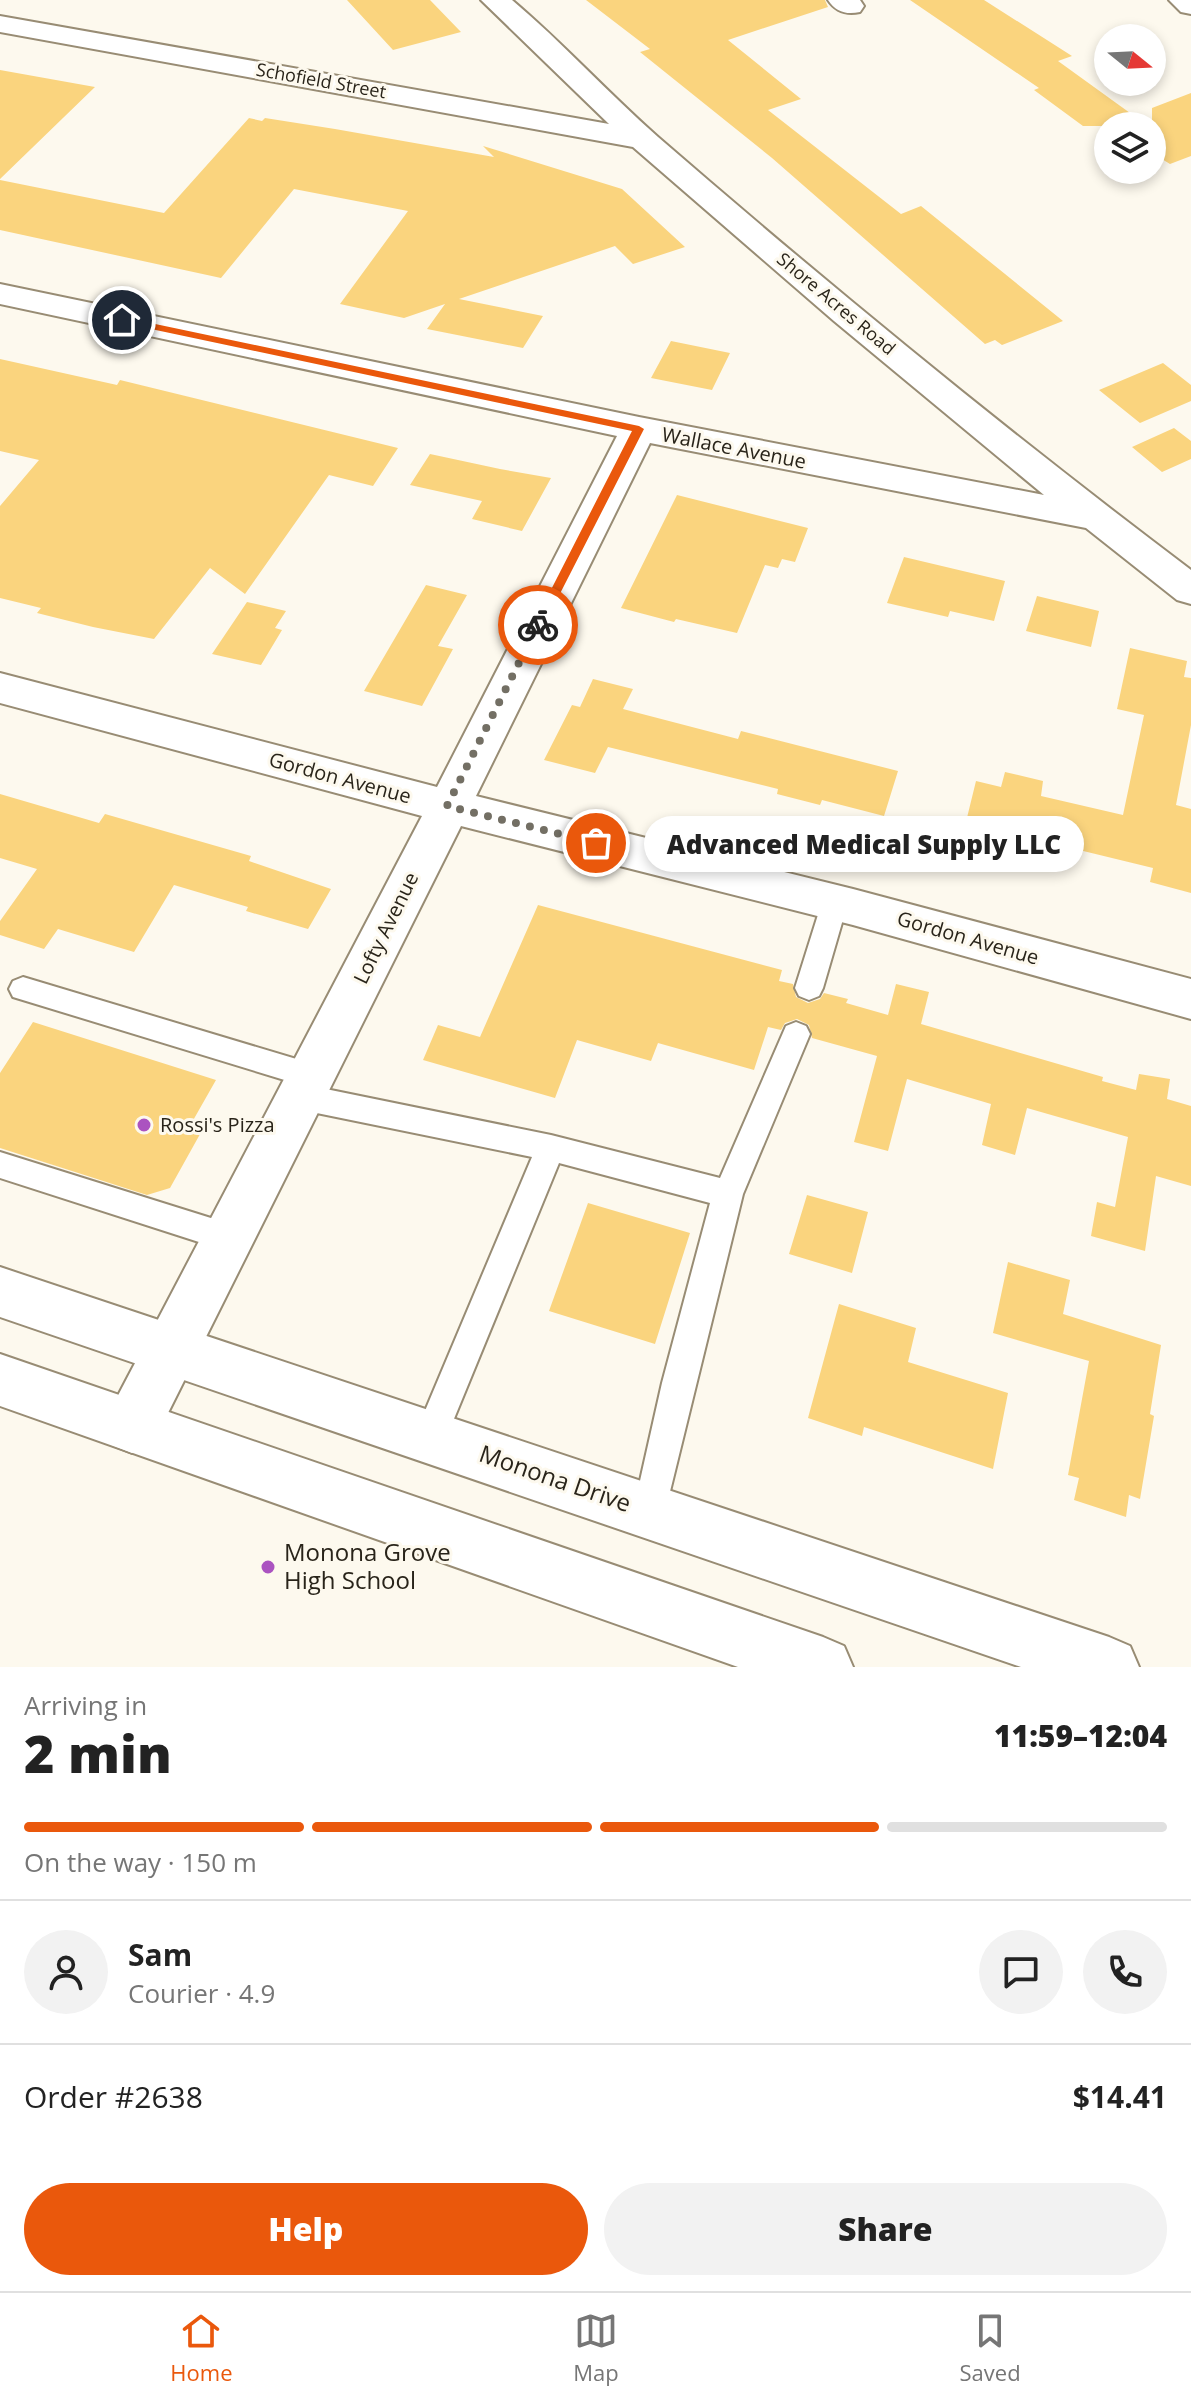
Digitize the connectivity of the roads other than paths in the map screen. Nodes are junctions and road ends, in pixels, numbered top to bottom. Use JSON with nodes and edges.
{"nodes":[{"id":1,"x":495,"y":0,"type":"edge"},
{"id":2,"x":1183,"y":0,"type":"edge"},
{"id":3,"x":1191,"y":6,"type":"edge"},
{"id":4,"x":0,"y":24,"type":"edge"},
{"id":5,"x":642,"y":139,"type":"junction"},
{"id":6,"x":0,"y":294,"type":"edge"},
{"id":7,"x":639,"y":429,"type":"junction"},
{"id":8,"x":1094,"y":517,"type":"junction"},
{"id":9,"x":1191,"y":590,"type":"edge"},
{"id":10,"x":0,"y":688,"type":"edge"},
{"id":11,"x":447,"y":806,"type":"junction"},
{"id":12,"x":835,"y":902,"type":"junction"},
{"id":13,"x":809,"y":988,"type":"dead end"},
{"id":14,"x":23,"y":989,"type":"dead end"},
{"id":15,"x":1191,"y":999,"type":"edge"},
{"id":16,"x":796,"y":1034,"type":"dead end"},
{"id":17,"x":308,"y":1086,"type":"junction"},
{"id":18,"x":551,"y":1148,"type":"junction"},
{"id":19,"x":0,"y":1165,"type":"edge"},
{"id":20,"x":728,"y":1194,"type":"junction"},
{"id":21,"x":230,"y":1238,"type":"junction"},
{"id":22,"x":0,"y":1292,"type":"edge"},
{"id":23,"x":172,"y":1350,"type":"junction"},
{"id":24,"x":0,"y":1380,"type":"edge"},
{"id":25,"x":132,"y":1426,"type":"junction"},
{"id":26,"x":430,"y":1437,"type":"junction"},
{"id":27,"x":650,"y":1512,"type":"junction"},
{"id":28,"x":823,"y":1667,"type":"edge"},
{"id":29,"x":1109,"y":1667,"type":"edge"}],
"edges":[{"from":1,"to":5,"type":"street","name":"Shore Acres Road"},
{"from":2,"to":3,"type":"street"},
{"from":4,"to":5,"type":"street","name":"Schofield Street"},
{"from":5,"to":8,"type":"street","name":"Shore Acres Road"},
{"from":6,"to":7,"type":"street","name":"Wallace Avenue"},
{"from":7,"to":8,"type":"street","name":"Wallace Avenue"},
{"from":7,"to":11,"type":"street","name":"Lofty Avenue"},
{"from":8,"to":9,"type":"street","name":"Shore Acres Road"},
{"from":10,"to":11,"type":"street","name":"Gordon Avenue"},
{"from":11,"to":12,"type":"street","name":"Gordon Avenue"},
{"from":11,"to":17,"type":"street","name":"Lofty Avenue"},
{"from":12,"to":13,"type":"lane"},
{"from":12,"to":15,"type":"street","name":"Gordon Avenue"},
{"from":14,"to":17,"type":"lane"},
{"from":16,"to":20,"type":"lane"},
{"from":17,"to":18,"type":"lane"},
{"from":17,"to":21,"type":"street","name":"Lofty Avenue"},
{"from":18,"to":20,"type":"lane"},
{"from":18,"to":26,"type":"lane"},
{"from":19,"to":21,"type":"lane"},
{"from":20,"to":27,"type":"lane"},
{"from":21,"to":23,"type":"street","name":"Lofty Avenue"},
{"from":22,"to":23,"type":"street","name":"Monona Drive"},
{"from":23,"to":25,"type":"street","name":"Lofty Avenue"},
{"from":23,"to":26,"type":"street","name":"Monona Drive"},
{"from":24,"to":25,"type":"street"},
{"from":25,"to":28,"type":"street"},
{"from":26,"to":27,"type":"street","name":"Monona Drive"},
{"from":27,"to":29,"type":"street","name":"Monona Drive"}]}
